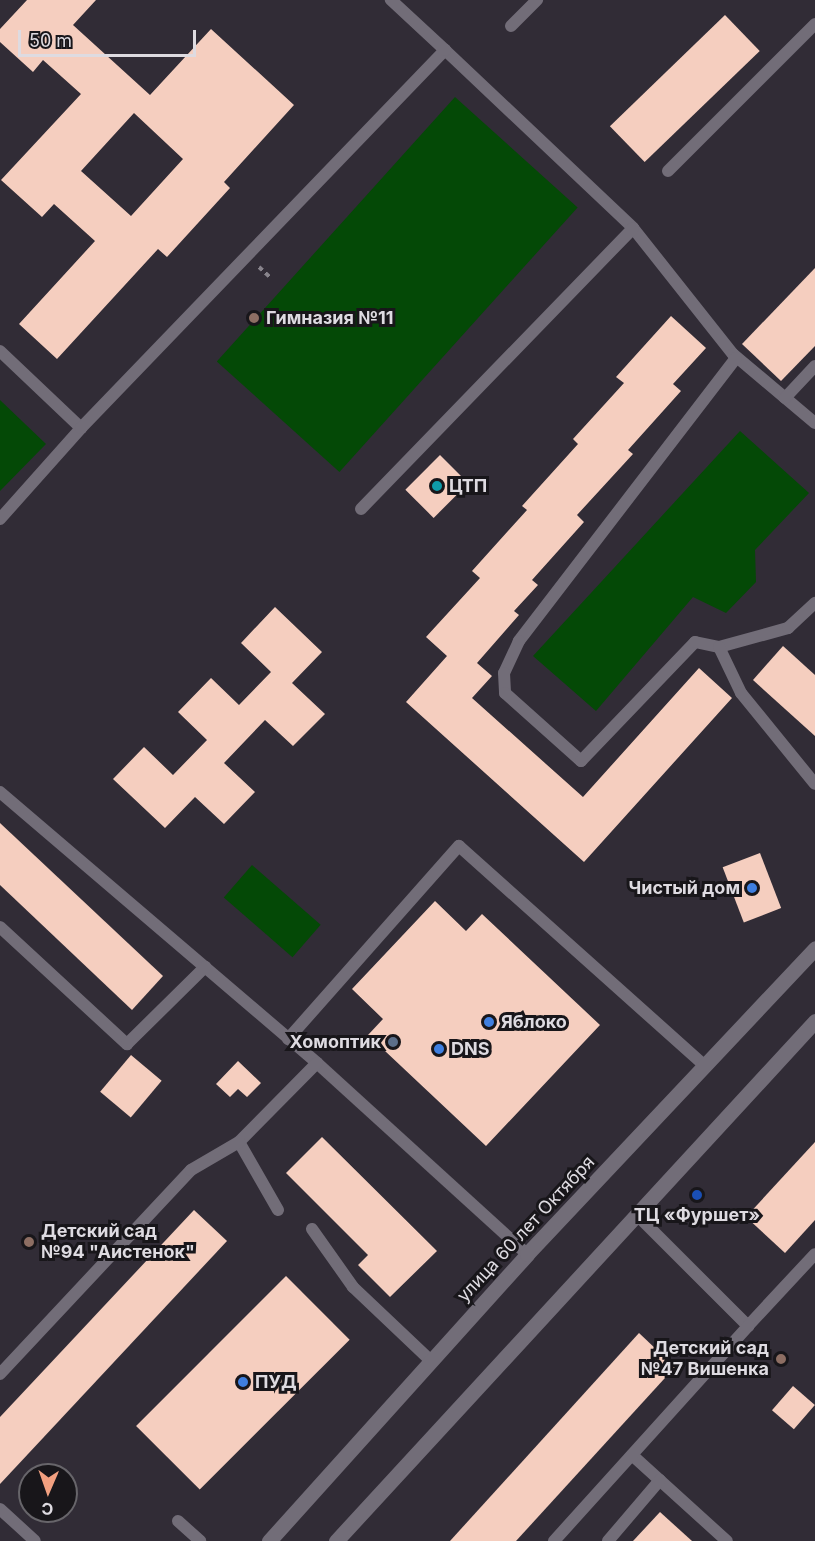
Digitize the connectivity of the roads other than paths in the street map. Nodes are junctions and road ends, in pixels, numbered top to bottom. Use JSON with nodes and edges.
{"nodes":[{"id":1,"x":391,"y":0,"type":"edge"},
{"id":2,"x":537,"y":0,"type":"edge"},
{"id":3,"x":815,"y":24,"type":"edge"},
{"id":4,"x":511,"y":26,"type":"dead end"},
{"id":5,"x":445,"y":50,"type":"junction"},
{"id":6,"x":668,"y":171,"type":"dead end"},
{"id":7,"x":633,"y":228,"type":"junction"},
{"id":8,"x":0,"y":351,"type":"edge"},
{"id":9,"x":736,"y":358,"type":"junction"},
{"id":10,"x":815,"y":366,"type":"edge"},
{"id":11,"x":785,"y":398,"type":"junction"},
{"id":12,"x":815,"y":423,"type":"edge"},
{"id":13,"x":81,"y":428,"type":"junction"},
{"id":14,"x":361,"y":509,"type":"dead end"},
{"id":15,"x":0,"y":519,"type":"edge"},
{"id":16,"x":815,"y":603,"type":"edge"},
{"id":17,"x":719,"y":647,"type":"junction"},
{"id":18,"x":815,"y":784,"type":"edge"},
{"id":19,"x":0,"y":792,"type":"edge"},
{"id":20,"x":0,"y":927,"type":"edge"},
{"id":21,"x":815,"y":948,"type":"edge"},
{"id":22,"x":205,"y":967,"type":"junction"},
{"id":23,"x":815,"y":1021,"type":"edge"},
{"id":24,"x":288,"y":1039,"type":"junction"},
{"id":25,"x":317,"y":1063,"type":"junction"},
{"id":26,"x":706,"y":1067,"type":"junction"},
{"id":27,"x":238,"y":1142,"type":"junction"},
{"id":28,"x":278,"y":1210,"type":"dead end"},
{"id":29,"x":638,"y":1216,"type":"junction"},
{"id":30,"x":312,"y":1229,"type":"dead end"},
{"id":31,"x":527,"y":1254,"type":"junction"},
{"id":32,"x":815,"y":1254,"type":"edge"},
{"id":33,"x":748,"y":1326,"type":"junction"},
{"id":34,"x":430,"y":1360,"type":"junction"},
{"id":35,"x":0,"y":1374,"type":"edge"},
{"id":36,"x":632,"y":1455,"type":"junction"},
{"id":37,"x":660,"y":1480,"type":"junction"},
{"id":38,"x":0,"y":1509,"type":"edge"},
{"id":39,"x":178,"y":1521,"type":"dead end"},
{"id":40,"x":35,"y":1541,"type":"edge"},
{"id":41,"x":200,"y":1541,"type":"edge"},
{"id":42,"x":269,"y":1541,"type":"edge"},
{"id":43,"x":336,"y":1541,"type":"edge"},
{"id":44,"x":554,"y":1541,"type":"edge"},
{"id":45,"x":608,"y":1541,"type":"edge"},
{"id":46,"x":727,"y":1541,"type":"edge"}],
"edges":[{"from":1,"to":5,"type":"lane"},
{"from":2,"to":4,"type":"lane"},
{"from":3,"to":6,"type":"lane"},
{"from":5,"to":7,"type":"lane"},
{"from":5,"to":13,"type":"lane"},
{"from":7,"to":9,"type":"lane"},
{"from":7,"to":14,"type":"lane"},
{"from":8,"to":13,"type":"lane"},
{"from":9,"to":11,"type":"lane"},
{"from":9,"to":17,"type":"lane"},
{"from":10,"to":11,"type":"lane"},
{"from":11,"to":12,"type":"lane"},
{"from":13,"to":15,"type":"lane"},
{"from":16,"to":17,"type":"lane"},
{"from":17,"to":18,"type":"lane"},
{"from":19,"to":22,"type":"lane"},
{"from":20,"to":22,"type":"lane"},
{"from":21,"to":26,"type":"main road","name":"улица 60 лет Октября"},
{"from":22,"to":24,"type":"lane"},
{"from":23,"to":29,"type":"main road"},
{"from":24,"to":25,"type":"lane"},
{"from":24,"to":26,"type":"lane"},
{"from":25,"to":27,"type":"lane"},
{"from":25,"to":31,"type":"lane"},
{"from":26,"to":31,"type":"main road","name":"улица 60 лет Октября"},
{"from":27,"to":28,"type":"lane"},
{"from":27,"to":35,"type":"lane"},
{"from":29,"to":33,"type":"lane"},
{"from":29,"to":43,"type":"main road"},
{"from":30,"to":34,"type":"lane"},
{"from":31,"to":34,"type":"main road","name":"улица 60 лет Октября"},
{"from":32,"to":33,"type":"lane"},
{"from":33,"to":36,"type":"lane"},
{"from":34,"to":42,"type":"main road","name":"улица 60 лет Октября"},
{"from":36,"to":37,"type":"lane"},
{"from":36,"to":44,"type":"lane"},
{"from":37,"to":45,"type":"lane"},
{"from":37,"to":46,"type":"lane"},
{"from":38,"to":40,"type":"lane"},
{"from":39,"to":41,"type":"lane"}]}
